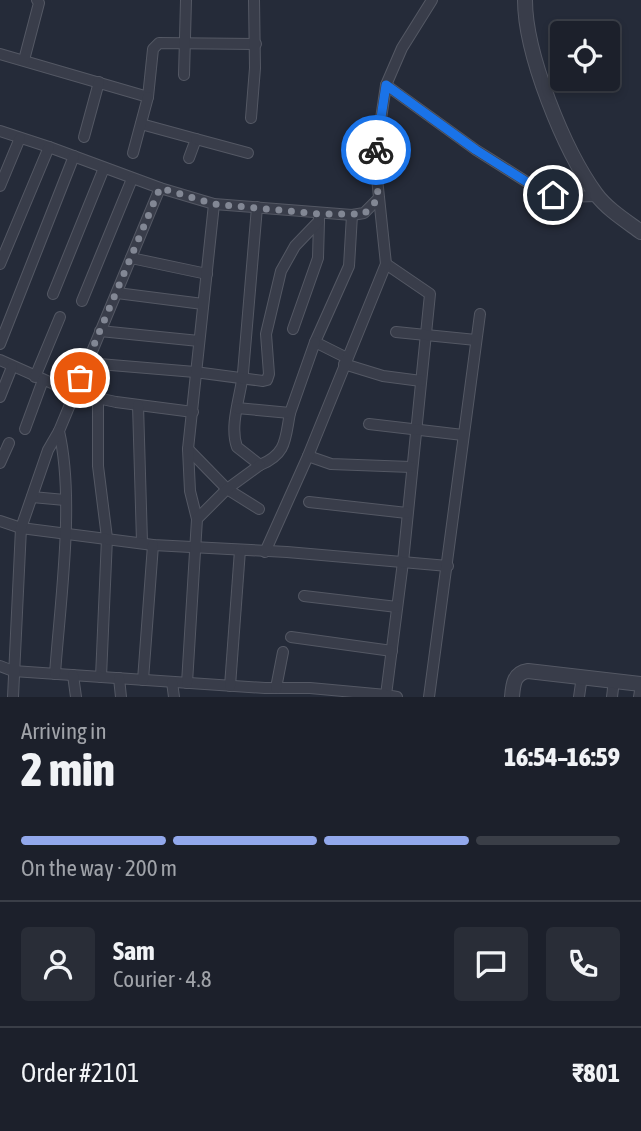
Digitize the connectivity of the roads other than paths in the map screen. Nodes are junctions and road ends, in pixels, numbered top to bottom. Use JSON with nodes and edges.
{"nodes":[{"id":1,"x":37,"y":0,"type":"edge"},
{"id":2,"x":186,"y":0,"type":"edge"},
{"id":3,"x":254,"y":0,"type":"edge"},
{"id":4,"x":432,"y":0,"type":"edge"},
{"id":5,"x":524,"y":0,"type":"edge"},
{"id":6,"x":185,"y":43,"type":"junction"},
{"id":7,"x":256,"y":44,"type":"junction"},
{"id":8,"x":0,"y":54,"type":"edge"},
{"id":9,"x":24,"y":60,"type":"junction"},
{"id":10,"x":184,"y":75,"type":"dead end"},
{"id":11,"x":99,"y":82,"type":"junction"},
{"id":12,"x":386,"y":85,"type":"junction"},
{"id":13,"x":148,"y":97,"type":"junction"},
{"id":14,"x":251,"y":118,"type":"dead end"},
{"id":15,"x":141,"y":124,"type":"junction"},
{"id":16,"x":0,"y":131,"type":"edge"},
{"id":17,"x":85,"y":137,"type":"dead end"},
{"id":18,"x":20,"y":138,"type":"junction"},
{"id":19,"x":196,"y":139,"type":"junction"},
{"id":20,"x":49,"y":147,"type":"junction"},
{"id":21,"x":133,"y":153,"type":"dead end"},
{"id":22,"x":248,"y":153,"type":"dead end"},
{"id":23,"x":74,"y":156,"type":"junction"},
{"id":24,"x":189,"y":158,"type":"dead end"},
{"id":25,"x":103,"y":168,"type":"junction"},
{"id":26,"x":132,"y":179,"type":"junction"},
{"id":27,"x":0,"y":186,"type":"edge"},
{"id":28,"x":160,"y":188,"type":"junction"},
{"id":29,"x":596,"y":196,"type":"junction"},
{"id":30,"x":378,"y":199,"type":"junction"},
{"id":31,"x":214,"y":204,"type":"junction"},
{"id":32,"x":257,"y":207,"type":"junction"},
{"id":33,"x":352,"y":215,"type":"junction"},
{"id":34,"x":319,"y":218,"type":"junction"},
{"id":35,"x":641,"y":232,"type":"edge"},
{"id":36,"x":131,"y":258,"type":"junction"},
{"id":37,"x":0,"y":264,"type":"edge"},
{"id":38,"x":386,"y":264,"type":"junction"},
{"id":39,"x":207,"y":274,"type":"junction"},
{"id":40,"x":117,"y":293,"type":"junction"},
{"id":41,"x":53,"y":294,"type":"dead end"},
{"id":42,"x":82,"y":301,"type":"dead end"},
{"id":43,"x":203,"y":304,"type":"junction"},
{"id":44,"x":480,"y":314,"type":"dead end"},
{"id":45,"x":60,"y":317,"type":"dead end"},
{"id":46,"x":293,"y":329,"type":"dead end"},
{"id":47,"x":100,"y":331,"type":"junction"},
{"id":48,"x":396,"y":332,"type":"dead end"},
{"id":49,"x":425,"y":335,"type":"junction"},
{"id":50,"x":476,"y":340,"type":"junction"},
{"id":51,"x":199,"y":341,"type":"junction"},
{"id":52,"x":315,"y":342,"type":"junction"},
{"id":53,"x":0,"y":344,"type":"edge"},
{"id":54,"x":0,"y":360,"type":"edge"},
{"id":55,"x":345,"y":361,"type":"junction"},
{"id":56,"x":88,"y":363,"type":"junction"},
{"id":57,"x":12,"y":367,"type":"junction"},
{"id":58,"x":195,"y":372,"type":"junction"},
{"id":59,"x":243,"y":377,"type":"junction"},
{"id":60,"x":39,"y":379,"type":"junction"},
{"id":61,"x":421,"y":381,"type":"junction"},
{"id":62,"x":74,"y":393,"type":"junction"},
{"id":63,"x":0,"y":397,"type":"edge"},
{"id":64,"x":98,"y":397,"type":"junction"},
{"id":65,"x":138,"y":405,"type":"junction"},
{"id":66,"x":237,"y":408,"type":"junction"},
{"id":67,"x":193,"y":412,"type":"junction"},
{"id":68,"x":290,"y":414,"type":"junction"},
{"id":69,"x":369,"y":424,"type":"dead end"},
{"id":70,"x":25,"y":429,"type":"dead end"},
{"id":71,"x":416,"y":430,"type":"junction"},
{"id":72,"x":59,"y":431,"type":"junction"},
{"id":73,"x":463,"y":435,"type":"junction"},
{"id":74,"x":9,"y":443,"type":"dead end"},
{"id":75,"x":188,"y":449,"type":"junction"},
{"id":76,"x":307,"y":456,"type":"junction"},
{"id":77,"x":0,"y":463,"type":"edge"},
{"id":78,"x":260,"y":465,"type":"junction"},
{"id":79,"x":411,"y":467,"type":"junction"},
{"id":80,"x":227,"y":489,"type":"junction"},
{"id":81,"x":32,"y":497,"type":"junction"},
{"id":82,"x":65,"y":500,"type":"junction"},
{"id":83,"x":309,"y":502,"type":"dead end"},
{"id":84,"x":259,"y":509,"type":"dead end"},
{"id":85,"x":407,"y":513,"type":"junction"},
{"id":86,"x":197,"y":519,"type":"junction"},
{"id":87,"x":0,"y":522,"type":"edge"},
{"id":88,"x":21,"y":528,"type":"junction"},
{"id":89,"x":65,"y":534,"type":"junction"},
{"id":90,"x":107,"y":538,"type":"junction"},
{"id":91,"x":148,"y":544,"type":"junction"},
{"id":92,"x":195,"y":547,"type":"junction"},
{"id":93,"x":240,"y":550,"type":"junction"},
{"id":94,"x":265,"y":552,"type":"junction"},
{"id":95,"x":402,"y":562,"type":"junction"},
{"id":96,"x":447,"y":566,"type":"junction"},
{"id":97,"x":304,"y":596,"type":"dead end"},
{"id":98,"x":397,"y":607,"type":"junction"},
{"id":99,"x":291,"y":637,"type":"dead end"},
{"id":100,"x":392,"y":651,"type":"junction"},
{"id":101,"x":283,"y":652,"type":"dead end"},
{"id":102,"x":0,"y":666,"type":"edge"},
{"id":103,"x":13,"y":671,"type":"junction"},
{"id":104,"x":55,"y":674,"type":"junction"},
{"id":105,"x":73,"y":675,"type":"junction"},
{"id":106,"x":582,"y":676,"type":"junction"},
{"id":107,"x":101,"y":677,"type":"junction"},
{"id":108,"x":119,"y":678,"type":"junction"},
{"id":109,"x":142,"y":680,"type":"junction"},
{"id":110,"x":614,"y":680,"type":"junction"},
{"id":111,"x":172,"y":682,"type":"junction"},
{"id":112,"x":187,"y":683,"type":"junction"},
{"id":113,"x":641,"y":684,"type":"edge"},
{"id":114,"x":230,"y":686,"type":"junction"},
{"id":115,"x":217,"y":691,"type":"edge"},
{"id":116,"x":269,"y":691,"type":"edge"},
{"id":117,"x":311,"y":692,"type":"edge"},
{"id":118,"x":359,"y":694,"type":"edge"},
{"id":119,"x":391,"y":696,"type":"edge"},
{"id":120,"x":13,"y":697,"type":"edge"},
{"id":121,"x":76,"y":697,"type":"edge"},
{"id":122,"x":121,"y":697,"type":"edge"},
{"id":123,"x":174,"y":697,"type":"edge"},
{"id":124,"x":429,"y":697,"type":"edge"},
{"id":125,"x":512,"y":697,"type":"edge"},
{"id":126,"x":579,"y":697,"type":"edge"},
{"id":127,"x":611,"y":697,"type":"edge"},
{"id":128,"x":639,"y":697,"type":"edge"}],
"edges":[{"from":1,"to":9,"type":"street"},
{"from":2,"to":6,"type":"street"},
{"from":3,"to":7,"type":"street"},
{"from":4,"to":12,"type":"street"},
{"from":5,"to":29,"type":"street"},
{"from":6,"to":7,"type":"street"},
{"from":6,"to":10,"type":"street"},
{"from":6,"to":13,"type":"street"},
{"from":7,"to":14,"type":"street"},
{"from":8,"to":9,"type":"street"},
{"from":9,"to":11,"type":"street"},
{"from":11,"to":13,"type":"street"},
{"from":11,"to":17,"type":"street"},
{"from":12,"to":29,"type":"street"},
{"from":12,"to":30,"type":"street"},
{"from":13,"to":15,"type":"street"},
{"from":15,"to":19,"type":"street"},
{"from":15,"to":21,"type":"street"},
{"from":16,"to":18,"type":"street"},
{"from":18,"to":20,"type":"street"},
{"from":18,"to":27,"type":"street"},
{"from":19,"to":22,"type":"street"},
{"from":19,"to":24,"type":"street"},
{"from":20,"to":23,"type":"street"},
{"from":20,"to":37,"type":"street"},
{"from":23,"to":25,"type":"street"},
{"from":23,"to":53,"type":"street"},
{"from":25,"to":26,"type":"street"},
{"from":25,"to":41,"type":"street"},
{"from":26,"to":28,"type":"street"},
{"from":26,"to":42,"type":"street"},
{"from":28,"to":31,"type":"street"},
{"from":28,"to":36,"type":"street"},
{"from":29,"to":35,"type":"street"},
{"from":30,"to":33,"type":"street"},
{"from":30,"to":38,"type":"street"},
{"from":31,"to":32,"type":"street"},
{"from":31,"to":39,"type":"street"},
{"from":32,"to":34,"type":"street"},
{"from":32,"to":59,"type":"street"},
{"from":33,"to":34,"type":"street"},
{"from":33,"to":52,"type":"street"},
{"from":34,"to":46,"type":"street"},
{"from":34,"to":59,"type":"street"},
{"from":36,"to":39,"type":"street"},
{"from":36,"to":40,"type":"street"},
{"from":38,"to":49,"type":"street"},
{"from":38,"to":55,"type":"street"},
{"from":39,"to":43,"type":"street"},
{"from":40,"to":43,"type":"street"},
{"from":40,"to":47,"type":"street"},
{"from":43,"to":51,"type":"street"},
{"from":44,"to":50,"type":"street"},
{"from":45,"to":60,"type":"street"},
{"from":47,"to":51,"type":"street"},
{"from":47,"to":56,"type":"street"},
{"from":48,"to":49,"type":"street"},
{"from":49,"to":50,"type":"street"},
{"from":49,"to":61,"type":"street"},
{"from":50,"to":73,"type":"street"},
{"from":51,"to":58,"type":"street"},
{"from":52,"to":55,"type":"street"},
{"from":52,"to":68,"type":"street"},
{"from":54,"to":57,"type":"street"},
{"from":55,"to":61,"type":"street"},
{"from":55,"to":76,"type":"street"},
{"from":56,"to":58,"type":"street"},
{"from":56,"to":62,"type":"street"},
{"from":57,"to":60,"type":"street"},
{"from":57,"to":63,"type":"street"},
{"from":58,"to":59,"type":"street"},
{"from":58,"to":67,"type":"street"},
{"from":59,"to":66,"type":"street"},
{"from":60,"to":62,"type":"street"},
{"from":60,"to":70,"type":"street"},
{"from":61,"to":71,"type":"street"},
{"from":62,"to":64,"type":"street"},
{"from":62,"to":72,"type":"street"},
{"from":64,"to":65,"type":"street"},
{"from":64,"to":90,"type":"street"},
{"from":65,"to":67,"type":"street"},
{"from":65,"to":91,"type":"street"},
{"from":66,"to":68,"type":"street"},
{"from":66,"to":78,"type":"street"},
{"from":67,"to":75,"type":"street"},
{"from":68,"to":78,"type":"street"},
{"from":69,"to":71,"type":"street"},
{"from":71,"to":73,"type":"street"},
{"from":71,"to":79,"type":"street"},
{"from":72,"to":81,"type":"street"},
{"from":72,"to":82,"type":"street"},
{"from":73,"to":96,"type":"street"},
{"from":74,"to":77,"type":"street"},
{"from":75,"to":80,"type":"street"},
{"from":75,"to":86,"type":"street"},
{"from":76,"to":79,"type":"street"},
{"from":76,"to":94,"type":"street"},
{"from":78,"to":80,"type":"street"},
{"from":79,"to":85,"type":"street"},
{"from":80,"to":84,"type":"street"},
{"from":80,"to":86,"type":"street"},
{"from":81,"to":82,"type":"street"},
{"from":81,"to":88,"type":"street"},
{"from":82,"to":89,"type":"street"},
{"from":83,"to":85,"type":"street"},
{"from":85,"to":95,"type":"street"},
{"from":86,"to":92,"type":"street"},
{"from":87,"to":88,"type":"street"},
{"from":88,"to":89,"type":"street"},
{"from":88,"to":103,"type":"street"},
{"from":89,"to":90,"type":"street"},
{"from":89,"to":104,"type":"street"},
{"from":90,"to":91,"type":"street"},
{"from":90,"to":107,"type":"street"},
{"from":91,"to":92,"type":"street"},
{"from":91,"to":109,"type":"street"},
{"from":92,"to":93,"type":"street"},
{"from":92,"to":112,"type":"street"},
{"from":93,"to":94,"type":"street"},
{"from":93,"to":114,"type":"street"},
{"from":94,"to":95,"type":"street"},
{"from":95,"to":96,"type":"street"},
{"from":95,"to":98,"type":"street"},
{"from":96,"to":124,"type":"street"},
{"from":97,"to":98,"type":"street"},
{"from":98,"to":100,"type":"street"},
{"from":99,"to":100,"type":"street"},
{"from":100,"to":119,"type":"street"},
{"from":101,"to":116,"type":"street"},
{"from":102,"to":103,"type":"street"},
{"from":103,"to":104,"type":"street"},
{"from":103,"to":120,"type":"street"},
{"from":104,"to":105,"type":"street"},
{"from":105,"to":107,"type":"street"},
{"from":105,"to":121,"type":"street"},
{"from":106,"to":110,"type":"street"},
{"from":106,"to":125,"type":"street"},
{"from":106,"to":126,"type":"street"},
{"from":107,"to":108,"type":"street"},
{"from":108,"to":109,"type":"street"},
{"from":108,"to":122,"type":"street"},
{"from":109,"to":111,"type":"street"},
{"from":110,"to":113,"type":"street"},
{"from":110,"to":127,"type":"street"},
{"from":111,"to":112,"type":"street"},
{"from":111,"to":123,"type":"street"},
{"from":112,"to":115,"type":"street"},
{"from":113,"to":128,"type":"street"},
{"from":114,"to":115,"type":"street"},
{"from":114,"to":116,"type":"street"},
{"from":116,"to":117,"type":"street"},
{"from":117,"to":118,"type":"street"},
{"from":118,"to":119,"type":"street"}]}
